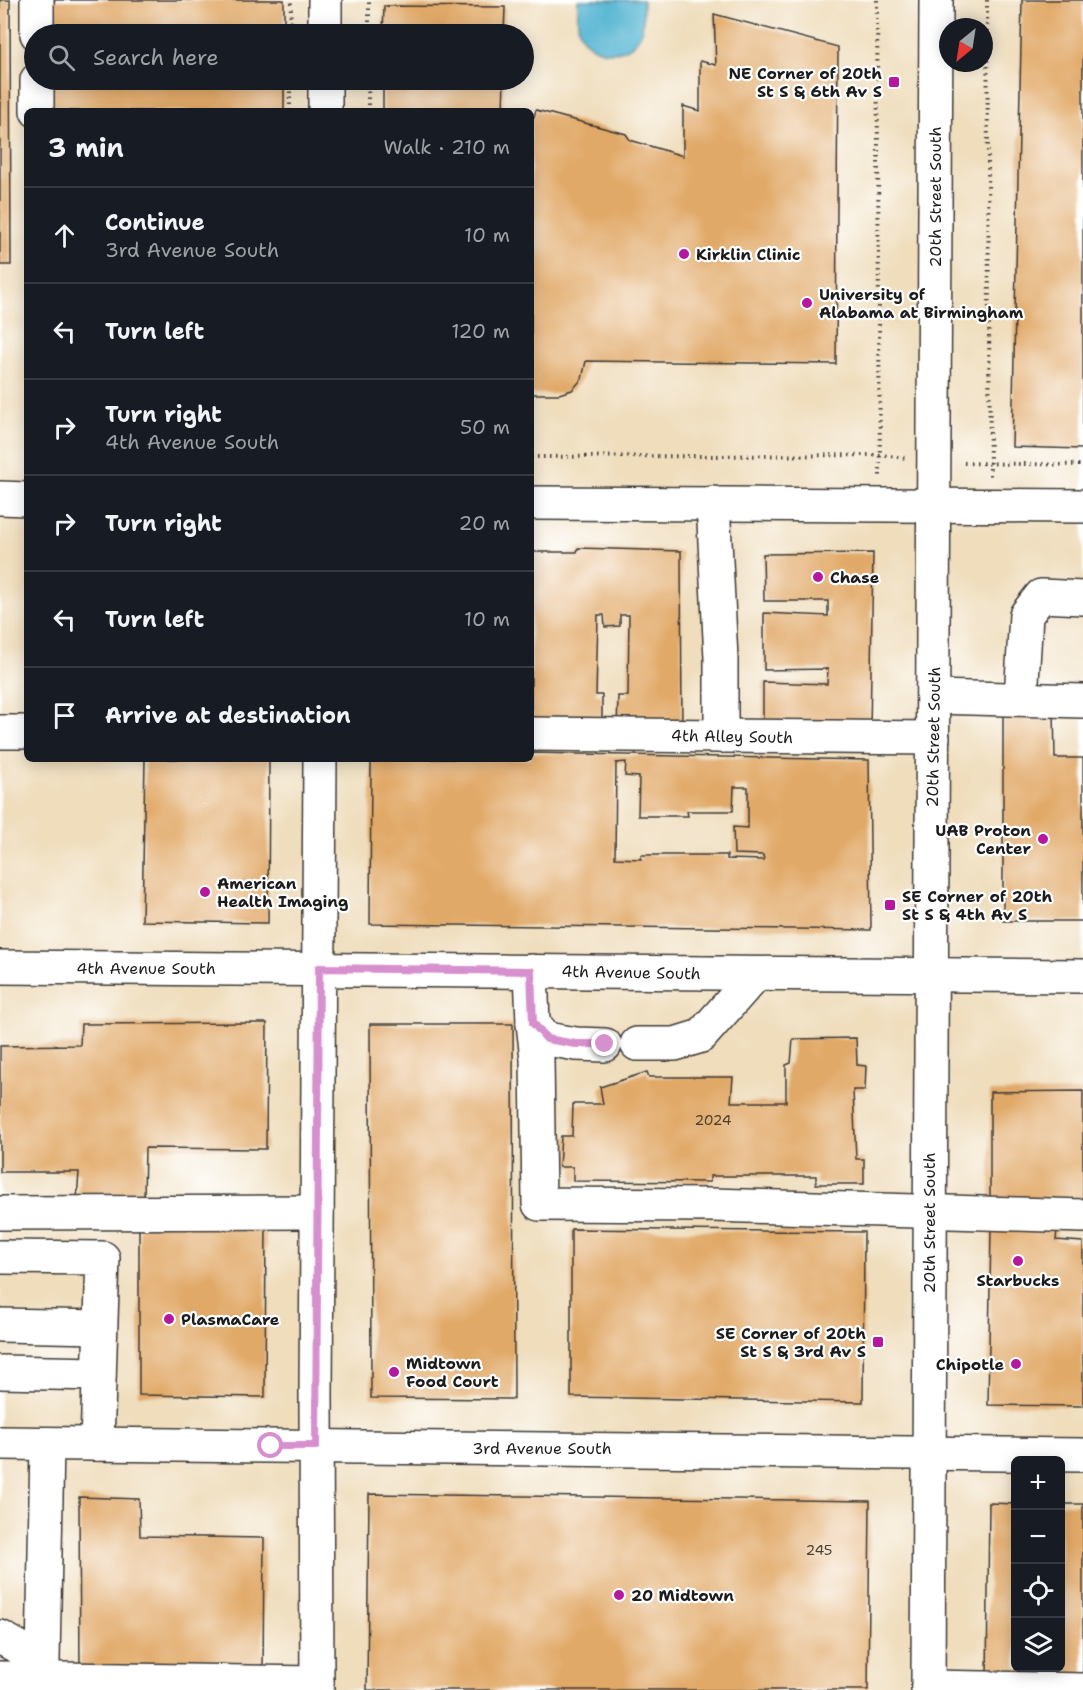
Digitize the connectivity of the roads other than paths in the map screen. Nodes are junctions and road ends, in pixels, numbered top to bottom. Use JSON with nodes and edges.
{"nodes":[{"id":1,"x":37,"y":0,"type":"edge"},
{"id":2,"x":325,"y":0,"type":"edge"},
{"id":3,"x":936,"y":0,"type":"edge"},
{"id":4,"x":37,"y":24,"type":"edge"},
{"id":5,"x":325,"y":24,"type":"edge"},
{"id":6,"x":37,"y":90,"type":"edge"},
{"id":7,"x":325,"y":90,"type":"edge"},
{"id":8,"x":37,"y":108,"type":"edge"},
{"id":9,"x":325,"y":108,"type":"edge"},
{"id":10,"x":0,"y":498,"type":"edge"},
{"id":11,"x":24,"y":499,"type":"edge"},
{"id":12,"x":534,"y":502,"type":"edge"},
{"id":13,"x":713,"y":503,"type":"junction"},
{"id":14,"x":934,"y":505,"type":"junction"},
{"id":15,"x":1083,"y":506,"type":"edge"},
{"id":16,"x":1083,"y":598,"type":"edge"},
{"id":17,"x":934,"y":697,"type":"junction"},
{"id":18,"x":1021,"y":698,"type":"junction"},
{"id":19,"x":1083,"y":701,"type":"edge"},
{"id":20,"x":0,"y":732,"type":"edge"},
{"id":21,"x":24,"y":732,"type":"edge"},
{"id":22,"x":534,"y":734,"type":"edge"},
{"id":23,"x":722,"y":736,"type":"junction"},
{"id":24,"x":933,"y":738,"type":"junction"},
{"id":25,"x":320,"y":762,"type":"edge"},
{"id":26,"x":0,"y":967,"type":"edge"},
{"id":27,"x":319,"y":968,"type":"junction"},
{"id":28,"x":531,"y":971,"type":"junction"},
{"id":29,"x":756,"y":974,"type":"junction"},
{"id":30,"x":932,"y":976,"type":"junction"},
{"id":31,"x":1083,"y":976,"type":"edge"},
{"id":32,"x":533,"y":1023,"type":"junction"},
{"id":33,"x":928,"y":1211,"type":"junction"},
{"id":34,"x":318,"y":1212,"type":"junction"},
{"id":35,"x":0,"y":1213,"type":"edge"},
{"id":36,"x":1083,"y":1216,"type":"edge"},
{"id":37,"x":0,"y":1257,"type":"edge"},
{"id":38,"x":0,"y":1325,"type":"edge"},
{"id":39,"x":100,"y":1327,"type":"junction"},
{"id":40,"x":0,"y":1372,"type":"edge"},
{"id":41,"x":99,"y":1374,"type":"junction"},
{"id":42,"x":0,"y":1443,"type":"edge"},
{"id":43,"x":47,"y":1444,"type":"junction"},
{"id":44,"x":98,"y":1444,"type":"junction"},
{"id":45,"x":316,"y":1446,"type":"junction"},
{"id":46,"x":929,"y":1451,"type":"junction"},
{"id":47,"x":1083,"y":1455,"type":"edge"},
{"id":48,"x":0,"y":1637,"type":"edge"},
{"id":49,"x":0,"y":1678,"type":"edge"},
{"id":50,"x":317,"y":1687,"type":"edge"},
{"id":51,"x":928,"y":1688,"type":"edge"},
{"id":52,"x":1083,"y":1690,"type":"edge"}],
"edges":[{"from":1,"to":4,"type":"street"},
{"from":2,"to":5,"type":"street"},
{"from":3,"to":14,"type":"street","name":"20th Street South"},
{"from":6,"to":8,"type":"street"},
{"from":7,"to":9,"type":"street"},
{"from":10,"to":11,"type":"street"},
{"from":12,"to":13,"type":"street"},
{"from":13,"to":14,"type":"street"},
{"from":13,"to":23,"type":"street"},
{"from":14,"to":15,"type":"street"},
{"from":14,"to":17,"type":"street","name":"20th Street South"},
{"from":16,"to":18,"type":"street"},
{"from":17,"to":18,"type":"street"},
{"from":17,"to":24,"type":"street","name":"20th Street South"},
{"from":18,"to":19,"type":"street"},
{"from":20,"to":21,"type":"street"},
{"from":22,"to":23,"type":"street","name":"4th Alley South"},
{"from":23,"to":24,"type":"street","name":"4th Alley South"},
{"from":24,"to":30,"type":"street","name":"20th Street South"},
{"from":25,"to":27,"type":"street"},
{"from":26,"to":27,"type":"street","name":"4th Avenue South"},
{"from":27,"to":28,"type":"street","name":"4th Avenue South"},
{"from":27,"to":34,"type":"street"},
{"from":28,"to":29,"type":"street","name":"4th Avenue South"},
{"from":28,"to":32,"type":"street"},
{"from":29,"to":30,"type":"street","name":"4th Avenue South"},
{"from":29,"to":32,"type":"street"},
{"from":30,"to":31,"type":"street","name":"4th Avenue South"},
{"from":30,"to":33,"type":"street","name":"20th Street South"},
{"from":32,"to":33,"type":"street"},
{"from":33,"to":36,"type":"street"},
{"from":33,"to":46,"type":"street","name":"20th Street South"},
{"from":34,"to":35,"type":"street"},
{"from":34,"to":45,"type":"street"},
{"from":37,"to":39,"type":"street"},
{"from":38,"to":39,"type":"street"},
{"from":39,"to":41,"type":"street"},
{"from":40,"to":41,"type":"street"},
{"from":41,"to":44,"type":"street"},
{"from":42,"to":43,"type":"street","name":"3rd Avenue South"},
{"from":43,"to":44,"type":"street","name":"3rd Avenue South"},
{"from":43,"to":48,"type":"street"},
{"from":44,"to":45,"type":"street","name":"3rd Avenue South"},
{"from":45,"to":46,"type":"street","name":"3rd Avenue South"},
{"from":45,"to":50,"type":"street"},
{"from":46,"to":47,"type":"street","name":"3rd Avenue South"},
{"from":46,"to":51,"type":"street","name":"20th Street South"},
{"from":49,"to":50,"type":"street"},
{"from":51,"to":52,"type":"street"}]}
